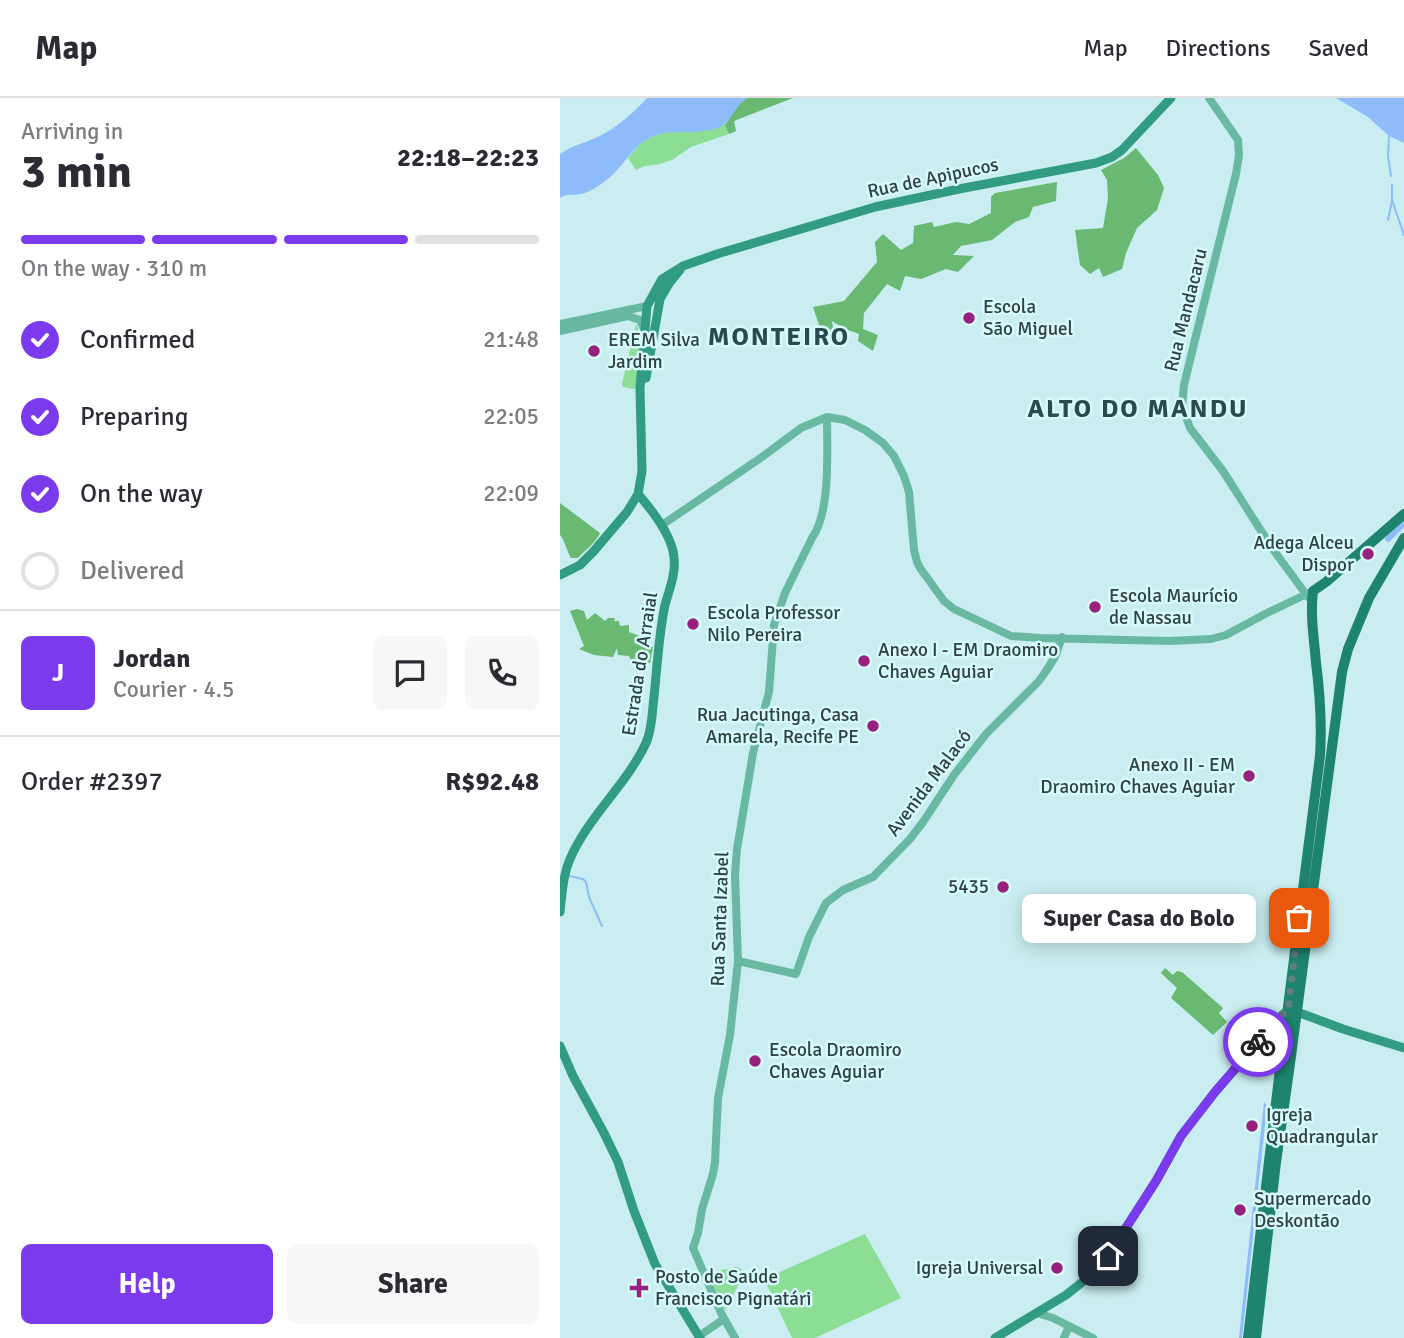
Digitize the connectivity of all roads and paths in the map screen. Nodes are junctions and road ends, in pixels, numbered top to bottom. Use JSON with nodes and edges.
{"nodes":[{"id":1,"x":1171,"y":98,"type":"edge"},
{"id":2,"x":1209,"y":98,"type":"edge"},
{"id":3,"x":683,"y":266,"type":"junction"},
{"id":4,"x":647,"y":306,"type":"junction"},
{"id":5,"x":628,"y":313,"type":"junction"},
{"id":6,"x":560,"y":324,"type":"edge"},
{"id":7,"x":560,"y":331,"type":"edge"},
{"id":8,"x":645,"y":331,"type":"junction"},
{"id":9,"x":652,"y":348,"type":"junction"},
{"id":10,"x":640,"y":395,"type":"junction"},
{"id":11,"x":827,"y":417,"type":"junction"},
{"id":12,"x":638,"y":494,"type":"junction"},
{"id":13,"x":1404,"y":514,"type":"edge"},
{"id":14,"x":662,"y":525,"type":"junction"},
{"id":15,"x":1404,"y":538,"type":"edge"},
{"id":16,"x":1394,"y":555,"type":"junction"},
{"id":17,"x":1404,"y":561,"type":"edge"},
{"id":18,"x":560,"y":575,"type":"edge"},
{"id":19,"x":1311,"y":596,"type":"junction"},
{"id":20,"x":1062,"y":637,"type":"junction"},
{"id":21,"x":1321,"y":713,"type":"junction"},
{"id":22,"x":1335,"y":713,"type":"junction"},
{"id":23,"x":560,"y":912,"type":"edge"},
{"id":24,"x":738,"y":961,"type":"junction"},
{"id":25,"x":1292,"y":1012,"type":"junction"},
{"id":26,"x":1266,"y":1033,"type":"junction"},
{"id":27,"x":1284,"y":1036,"type":"junction"},
{"id":28,"x":560,"y":1046,"type":"edge"},
{"id":29,"x":1404,"y":1048,"type":"edge"},
{"id":30,"x":1055,"y":1302,"type":"junction"},
{"id":31,"x":1037,"y":1313,"type":"junction"},
{"id":32,"x":724,"y":1319,"type":"junction"},
{"id":33,"x":1058,"y":1321,"type":"junction"},
{"id":34,"x":1069,"y":1326,"type":"junction"},
{"id":35,"x":699,"y":1337,"type":"edge"},
{"id":36,"x":735,"y":1338,"type":"edge"},
{"id":37,"x":995,"y":1338,"type":"edge"},
{"id":38,"x":1064,"y":1338,"type":"edge"},
{"id":39,"x":1093,"y":1338,"type":"edge"},
{"id":40,"x":1248,"y":1338,"type":"edge"},
{"id":41,"x":1256,"y":1338,"type":"edge"}],
"edges":[{"from":1,"to":3,"type":"main road","name":"Rua de Apipucos"},
{"from":2,"to":19,"type":"street","name":"Rua Mandacaru"},
{"from":3,"to":4,"type":"main road"},
{"from":3,"to":9,"type":"main road"},
{"from":4,"to":5,"type":"street"},
{"from":4,"to":8,"type":"main road"},
{"from":4,"to":9,"type":"main road"},
{"from":5,"to":6,"type":"street"},
{"from":5,"to":7,"type":"street"},
{"from":5,"to":8,"type":"street"},
{"from":8,"to":10,"type":"main road"},
{"from":9,"to":10,"type":"main road"},
{"from":10,"to":12,"type":"main road"},
{"from":11,"to":14,"type":"street"},
{"from":11,"to":20,"type":"street"},
{"from":11,"to":24,"type":"street","name":"Rua Santa Izabel"},
{"from":12,"to":14,"type":"main road","name":"Estrada do Arraial"},
{"from":12,"to":18,"type":"main road"},
{"from":13,"to":19,"type":"main road"},
{"from":14,"to":23,"type":"main road","name":"Estrada do Arraial"},
{"from":15,"to":16,"type":"main road"},
{"from":16,"to":17,"type":"main road"},
{"from":16,"to":22,"type":"main road"},
{"from":19,"to":20,"type":"street"},
{"from":19,"to":21,"type":"main road"},
{"from":20,"to":24,"type":"street","name":"Avenida Malacó"},
{"from":21,"to":22,"type":"main road"},
{"from":21,"to":25,"type":"main road"},
{"from":22,"to":25,"type":"main road"},
{"from":24,"to":32,"type":"street","name":"Rua Santa Izabel"},
{"from":25,"to":26,"type":"main road"},
{"from":25,"to":27,"type":"main road"},
{"from":25,"to":29,"type":"main road"},
{"from":25,"to":41,"type":"main road"},
{"from":26,"to":27,"type":"main road"},
{"from":26,"to":30,"type":"main road"},
{"from":27,"to":40,"type":"main road"},
{"from":28,"to":35,"type":"main road"},
{"from":30,"to":31,"type":"main road"},
{"from":30,"to":33,"type":"street"},
{"from":31,"to":33,"type":"street"},
{"from":31,"to":37,"type":"main road"},
{"from":32,"to":35,"type":"street"},
{"from":32,"to":36,"type":"street","name":"Rua Santa Izabel"},
{"from":33,"to":34,"type":"street"},
{"from":34,"to":38,"type":"street"},
{"from":34,"to":39,"type":"street"}]}
